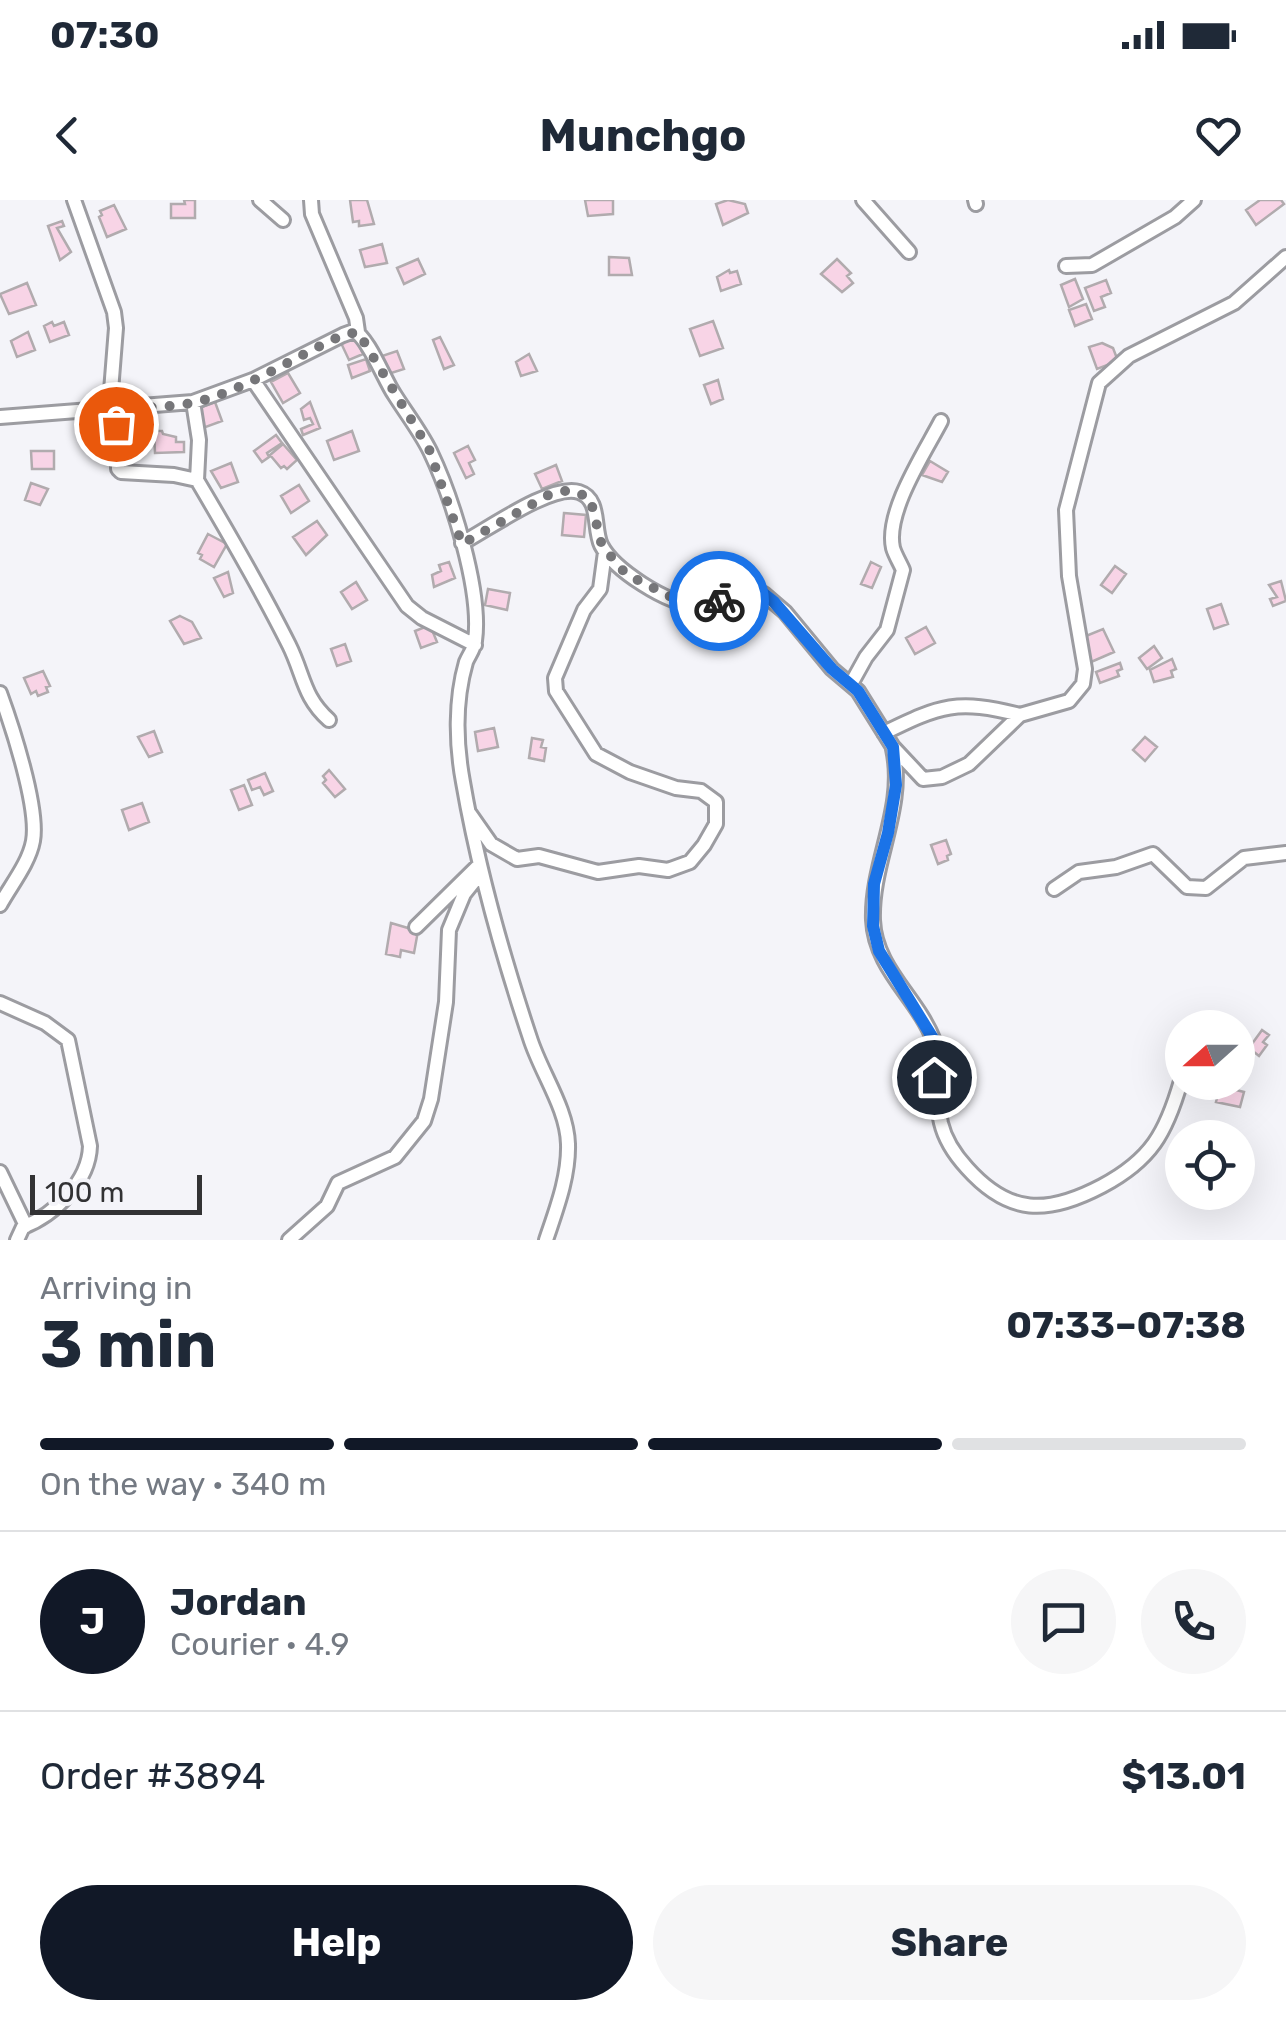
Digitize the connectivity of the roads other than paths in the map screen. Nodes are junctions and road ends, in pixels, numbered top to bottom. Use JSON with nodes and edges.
{"nodes":[{"id":1,"x":74,"y":200,"type":"edge"},
{"id":2,"x":260,"y":200,"type":"edge"},
{"id":3,"x":311,"y":200,"type":"edge"},
{"id":4,"x":863,"y":200,"type":"edge"},
{"id":5,"x":1194,"y":200,"type":"edge"},
{"id":6,"x":284,"y":220,"type":"dead end"},
{"id":7,"x":909,"y":252,"type":"dead end"},
{"id":8,"x":1286,"y":258,"type":"edge"},
{"id":9,"x":1066,"y":266,"type":"dead end"},
{"id":10,"x":358,"y":332,"type":"junction"},
{"id":11,"x":253,"y":380,"type":"junction"},
{"id":12,"x":193,"y":402,"type":"junction"},
{"id":13,"x":113,"y":409,"type":"junction"},
{"id":14,"x":0,"y":417,"type":"edge"},
{"id":15,"x":941,"y":421,"type":"dead end"},
{"id":16,"x":197,"y":480,"type":"junction"},
{"id":17,"x":462,"y":544,"type":"junction"},
{"id":18,"x":605,"y":552,"type":"junction"},
{"id":19,"x":474,"y":645,"type":"junction"},
{"id":20,"x":851,"y":684,"type":"junction"},
{"id":21,"x":0,"y":693,"type":"edge"},
{"id":22,"x":1020,"y":715,"type":"junction"},
{"id":23,"x":329,"y":720,"type":"dead end"},
{"id":24,"x":884,"y":733,"type":"junction"},
{"id":25,"x":893,"y":747,"type":"junction"},
{"id":26,"x":470,"y":814,"type":"junction"},
{"id":27,"x":1286,"y":853,"type":"edge"},
{"id":28,"x":480,"y":869,"type":"junction"},
{"id":29,"x":1054,"y":889,"type":"dead end"},
{"id":30,"x":0,"y":905,"type":"edge"},
{"id":31,"x":416,"y":927,"type":"dead end"},
{"id":32,"x":0,"y":1004,"type":"edge"},
{"id":33,"x":1175,"y":1100,"type":"edge"},
{"id":34,"x":0,"y":1172,"type":"edge"},
{"id":35,"x":26,"y":1226,"type":"junction"},
{"id":36,"x":17,"y":1240,"type":"edge"},
{"id":37,"x":289,"y":1240,"type":"edge"},
{"id":38,"x":546,"y":1240,"type":"edge"}],
"edges":[{"from":1,"to":13,"type":"street"},
{"from":2,"to":6,"type":"street"},
{"from":3,"to":10,"type":"street"},
{"from":4,"to":7,"type":"street"},
{"from":5,"to":9,"type":"street"},
{"from":8,"to":22,"type":"street"},
{"from":10,"to":11,"type":"street"},
{"from":10,"to":17,"type":"street"},
{"from":11,"to":12,"type":"street"},
{"from":11,"to":19,"type":"street"},
{"from":12,"to":13,"type":"street"},
{"from":12,"to":16,"type":"street"},
{"from":13,"to":14,"type":"street"},
{"from":13,"to":16,"type":"street"},
{"from":15,"to":20,"type":"street"},
{"from":16,"to":23,"type":"street"},
{"from":17,"to":18,"type":"street"},
{"from":17,"to":19,"type":"street"},
{"from":18,"to":20,"type":"street"},
{"from":18,"to":26,"type":"street"},
{"from":19,"to":26,"type":"street"},
{"from":20,"to":24,"type":"street"},
{"from":21,"to":30,"type":"street"},
{"from":22,"to":24,"type":"street"},
{"from":22,"to":25,"type":"street"},
{"from":24,"to":25,"type":"street"},
{"from":25,"to":33,"type":"street"},
{"from":26,"to":28,"type":"street"},
{"from":27,"to":29,"type":"street"},
{"from":28,"to":31,"type":"street"},
{"from":28,"to":37,"type":"street"},
{"from":28,"to":38,"type":"street"},
{"from":32,"to":35,"type":"street"},
{"from":34,"to":35,"type":"street"},
{"from":35,"to":36,"type":"street"}]}
